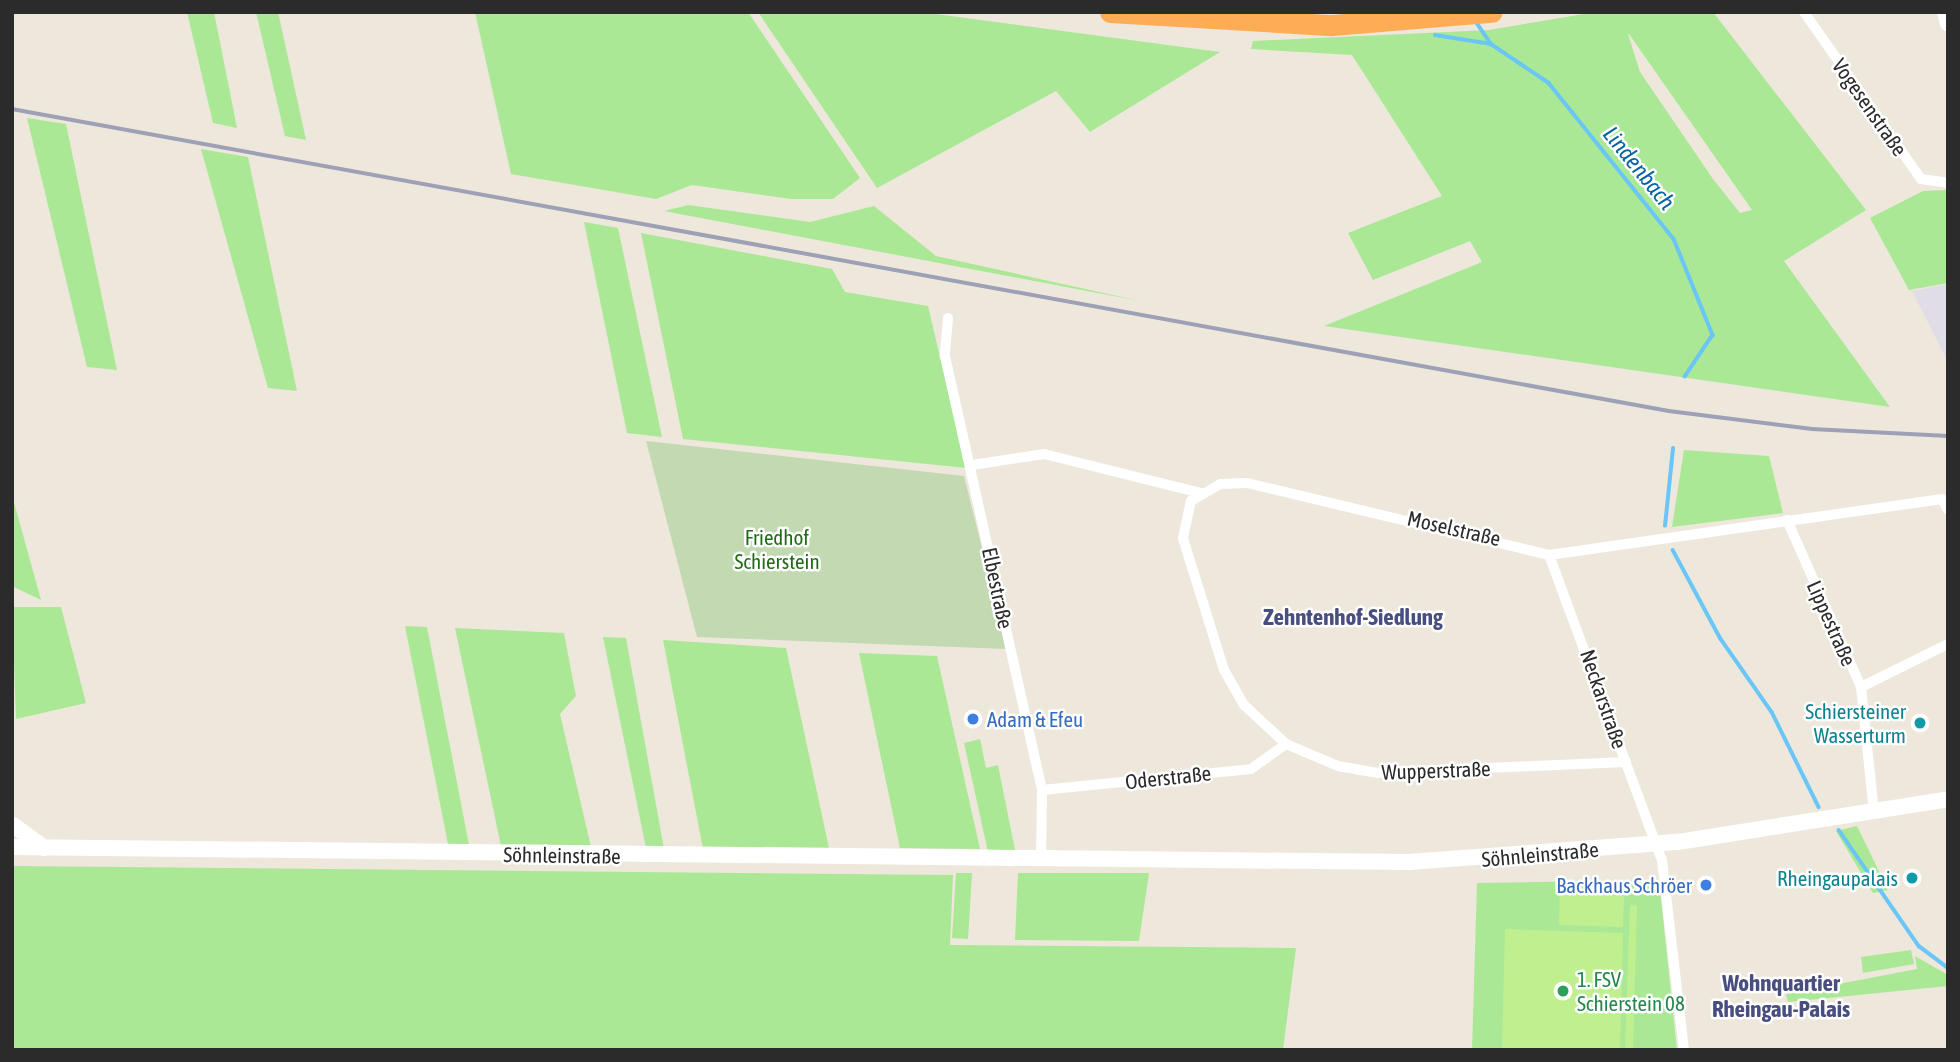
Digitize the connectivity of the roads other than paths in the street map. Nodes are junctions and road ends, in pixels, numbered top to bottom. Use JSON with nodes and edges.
{"nodes":[{"id":1,"x":1110,"y":12,"type":"edge"},
{"id":2,"x":1491,"y":12,"type":"edge"},
{"id":3,"x":1804,"y":12,"type":"edge"},
{"id":4,"x":1945,"y":12,"type":"edge"},
{"id":5,"x":1948,"y":24,"type":"edge"},
{"id":6,"x":1948,"y":183,"type":"edge"},
{"id":7,"x":948,"y":318,"type":"dead end"},
{"id":8,"x":972,"y":465,"type":"junction"},
{"id":9,"x":1200,"y":493,"type":"junction"},
{"id":10,"x":1948,"y":510,"type":"edge"},
{"id":11,"x":1787,"y":520,"type":"junction"},
{"id":12,"x":1549,"y":555,"type":"junction"},
{"id":13,"x":1948,"y":644,"type":"edge"},
{"id":14,"x":1861,"y":687,"type":"junction"},
{"id":15,"x":1286,"y":744,"type":"junction"},
{"id":16,"x":1626,"y":762,"type":"junction"},
{"id":17,"x":1042,"y":790,"type":"junction"},
{"id":18,"x":1948,"y":799,"type":"edge"},
{"id":19,"x":1874,"y":812,"type":"junction"},
{"id":20,"x":12,"y":824,"type":"edge"},
{"id":21,"x":12,"y":831,"type":"edge"},
{"id":22,"x":1657,"y":844,"type":"junction"},
{"id":23,"x":12,"y":847,"type":"edge"},
{"id":24,"x":55,"y":850,"type":"junction"},
{"id":25,"x":1041,"y":860,"type":"junction"},
{"id":26,"x":1684,"y":1050,"type":"edge"}],
"edges":[{"from":1,"to":2,"type":"highway"},
{"from":3,"to":6,"type":"street","name":"Vogesenstraße"},
{"from":4,"to":5,"type":"street"},
{"from":7,"to":8,"type":"street","name":"Elbestraße"},
{"from":8,"to":9,"type":"street","name":"Moselstraße"},
{"from":8,"to":17,"type":"street","name":"Elbestraße"},
{"from":9,"to":12,"type":"street","name":"Moselstraße"},
{"from":9,"to":15,"type":"street","name":"Wupperstraße"},
{"from":10,"to":11,"type":"street","name":"Moselstraße"},
{"from":11,"to":12,"type":"street","name":"Moselstraße"},
{"from":11,"to":14,"type":"street","name":"Lippestraße"},
{"from":12,"to":16,"type":"street","name":"Neckarstraße"},
{"from":13,"to":14,"type":"street"},
{"from":14,"to":19,"type":"street","name":"Lippestraße"},
{"from":15,"to":16,"type":"street","name":"Wupperstraße"},
{"from":15,"to":17,"type":"street","name":"Oderstraße"},
{"from":16,"to":22,"type":"street","name":"Neckarstraße"},
{"from":17,"to":25,"type":"street","name":"Elbestraße"},
{"from":18,"to":19,"type":"street","name":"Söhnleinstraße"},
{"from":19,"to":22,"type":"street","name":"Söhnleinstraße"},
{"from":20,"to":21,"type":"street"},
{"from":20,"to":24,"type":"street"},
{"from":22,"to":25,"type":"street","name":"Söhnleinstraße"},
{"from":22,"to":26,"type":"street","name":"Neckarstraße"},
{"from":23,"to":24,"type":"street","name":"Söhnleinstraße"},
{"from":24,"to":25,"type":"street","name":"Söhnleinstraße"}]}
